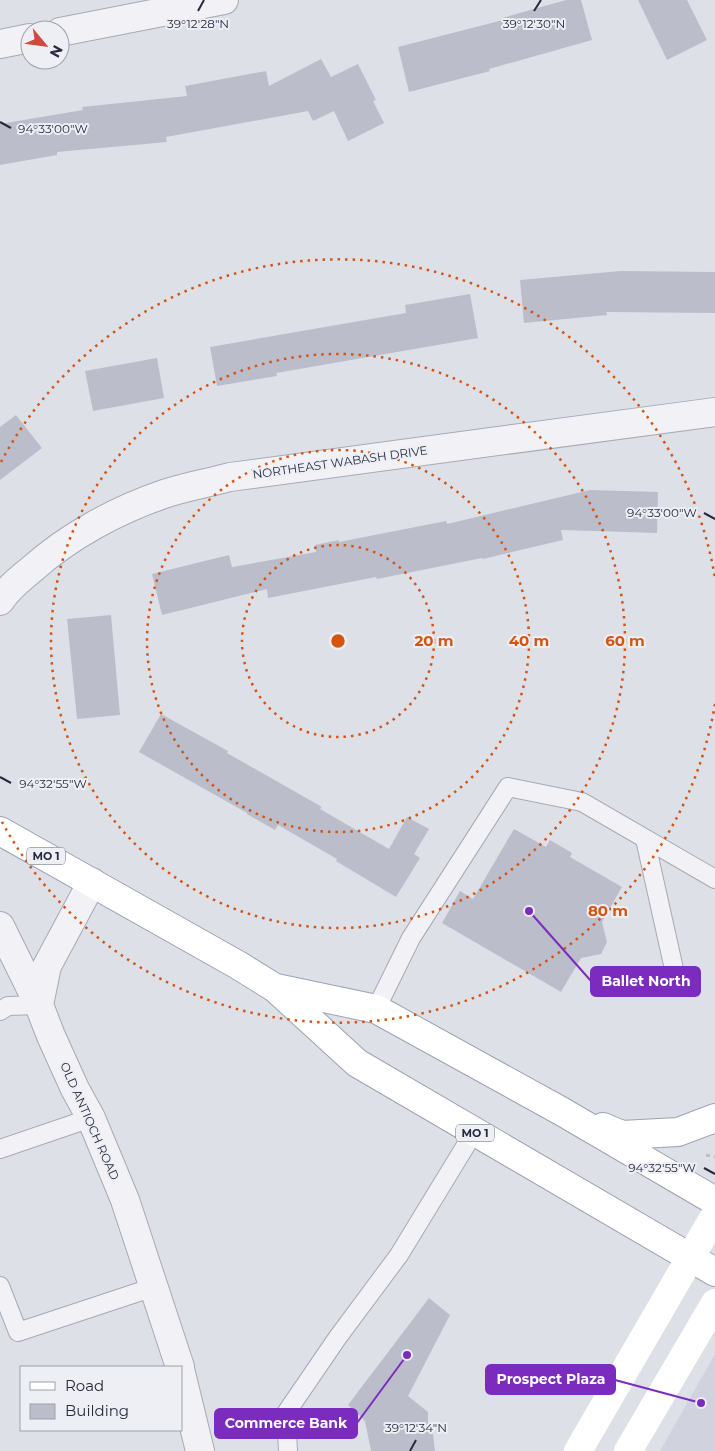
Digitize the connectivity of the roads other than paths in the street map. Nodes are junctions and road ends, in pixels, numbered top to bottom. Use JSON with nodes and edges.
{"nodes":[{"id":1,"x":224,"y":0,"type":"edge"},
{"id":2,"x":70,"y":30,"type":"edge"},
{"id":3,"x":20,"y":40,"type":"edge"},
{"id":4,"x":0,"y":44,"type":"edge"},
{"id":5,"x":715,"y":412,"type":"edge"},
{"id":6,"x":0,"y":601,"type":"edge"},
{"id":7,"x":0,"y":830,"type":"edge"},
{"id":8,"x":645,"y":839,"type":"junction"},
{"id":9,"x":715,"y":879,"type":"edge"},
{"id":10,"x":92,"y":882,"type":"junction"},
{"id":11,"x":0,"y":926,"type":"edge"},
{"id":12,"x":676,"y":978,"type":"dead end"},
{"id":13,"x":275,"y":988,"type":"junction"},
{"id":14,"x":39,"y":1005,"type":"junction"},
{"id":15,"x":376,"y":1009,"type":"junction"},
{"id":16,"x":0,"y":1011,"type":"edge"},
{"id":17,"x":561,"y":1110,"type":"junction"},
{"id":18,"x":91,"y":1118,"type":"junction"},
{"id":19,"x":715,"y":1118,"type":"edge"},
{"id":20,"x":474,"y":1132,"type":"junction"},
{"id":21,"x":0,"y":1150,"type":"edge"},
{"id":22,"x":715,"y":1201,"type":"edge"},
{"id":23,"x":715,"y":1215,"type":"edge"},
{"id":24,"x":690,"y":1258,"type":"junction"},
{"id":25,"x":715,"y":1272,"type":"edge"},
{"id":26,"x":0,"y":1286,"type":"edge"},
{"id":27,"x":154,"y":1287,"type":"junction"},
{"id":28,"x":715,"y":1303,"type":"edge"},
{"id":29,"x":180,"y":1366,"type":"edge"},
{"id":30,"x":182,"y":1377,"type":"edge"},
{"id":31,"x":200,"y":1451,"type":"edge"},
{"id":32,"x":288,"y":1451,"type":"edge"},
{"id":33,"x":578,"y":1451,"type":"edge"},
{"id":34,"x":628,"y":1451,"type":"edge"}],
"edges":[{"from":1,"to":2,"type":"street"},
{"from":3,"to":4,"type":"street"},
{"from":5,"to":6,"type":"street","name":"NORTHEAST WABASH DRIVE"},
{"from":7,"to":10,"type":"main road","number":"MO 1"},
{"from":8,"to":9,"type":"lane"},
{"from":8,"to":12,"type":"lane"},
{"from":8,"to":15,"type":"lane"},
{"from":10,"to":13,"type":"main road","number":"MO 1"},
{"from":10,"to":14,"type":"street"},
{"from":11,"to":14,"type":"street","name":"OLD ANTIOCH ROAD"},
{"from":13,"to":15,"type":"main road","number":"MO 1"},
{"from":13,"to":20,"type":"main road","number":"MO 1"},
{"from":14,"to":16,"type":"lane"},
{"from":14,"to":18,"type":"street","name":"OLD ANTIOCH ROAD"},
{"from":15,"to":17,"type":"main road","number":"MO 1"},
{"from":17,"to":19,"type":"main road"},
{"from":17,"to":22,"type":"main road","number":"MO 1"},
{"from":18,"to":21,"type":"lane"},
{"from":18,"to":27,"type":"street","name":"OLD ANTIOCH ROAD"},
{"from":20,"to":24,"type":"main road","number":"MO 1"},
{"from":20,"to":32,"type":"lane"},
{"from":23,"to":24,"type":"main road"},
{"from":24,"to":25,"type":"main road","number":"MO 1"},
{"from":24,"to":33,"type":"main road"},
{"from":26,"to":27,"type":"lane"},
{"from":27,"to":29,"type":"street","name":"OLD ANTIOCH ROAD"},
{"from":28,"to":34,"type":"main road"},
{"from":30,"to":31,"type":"street"}]}
